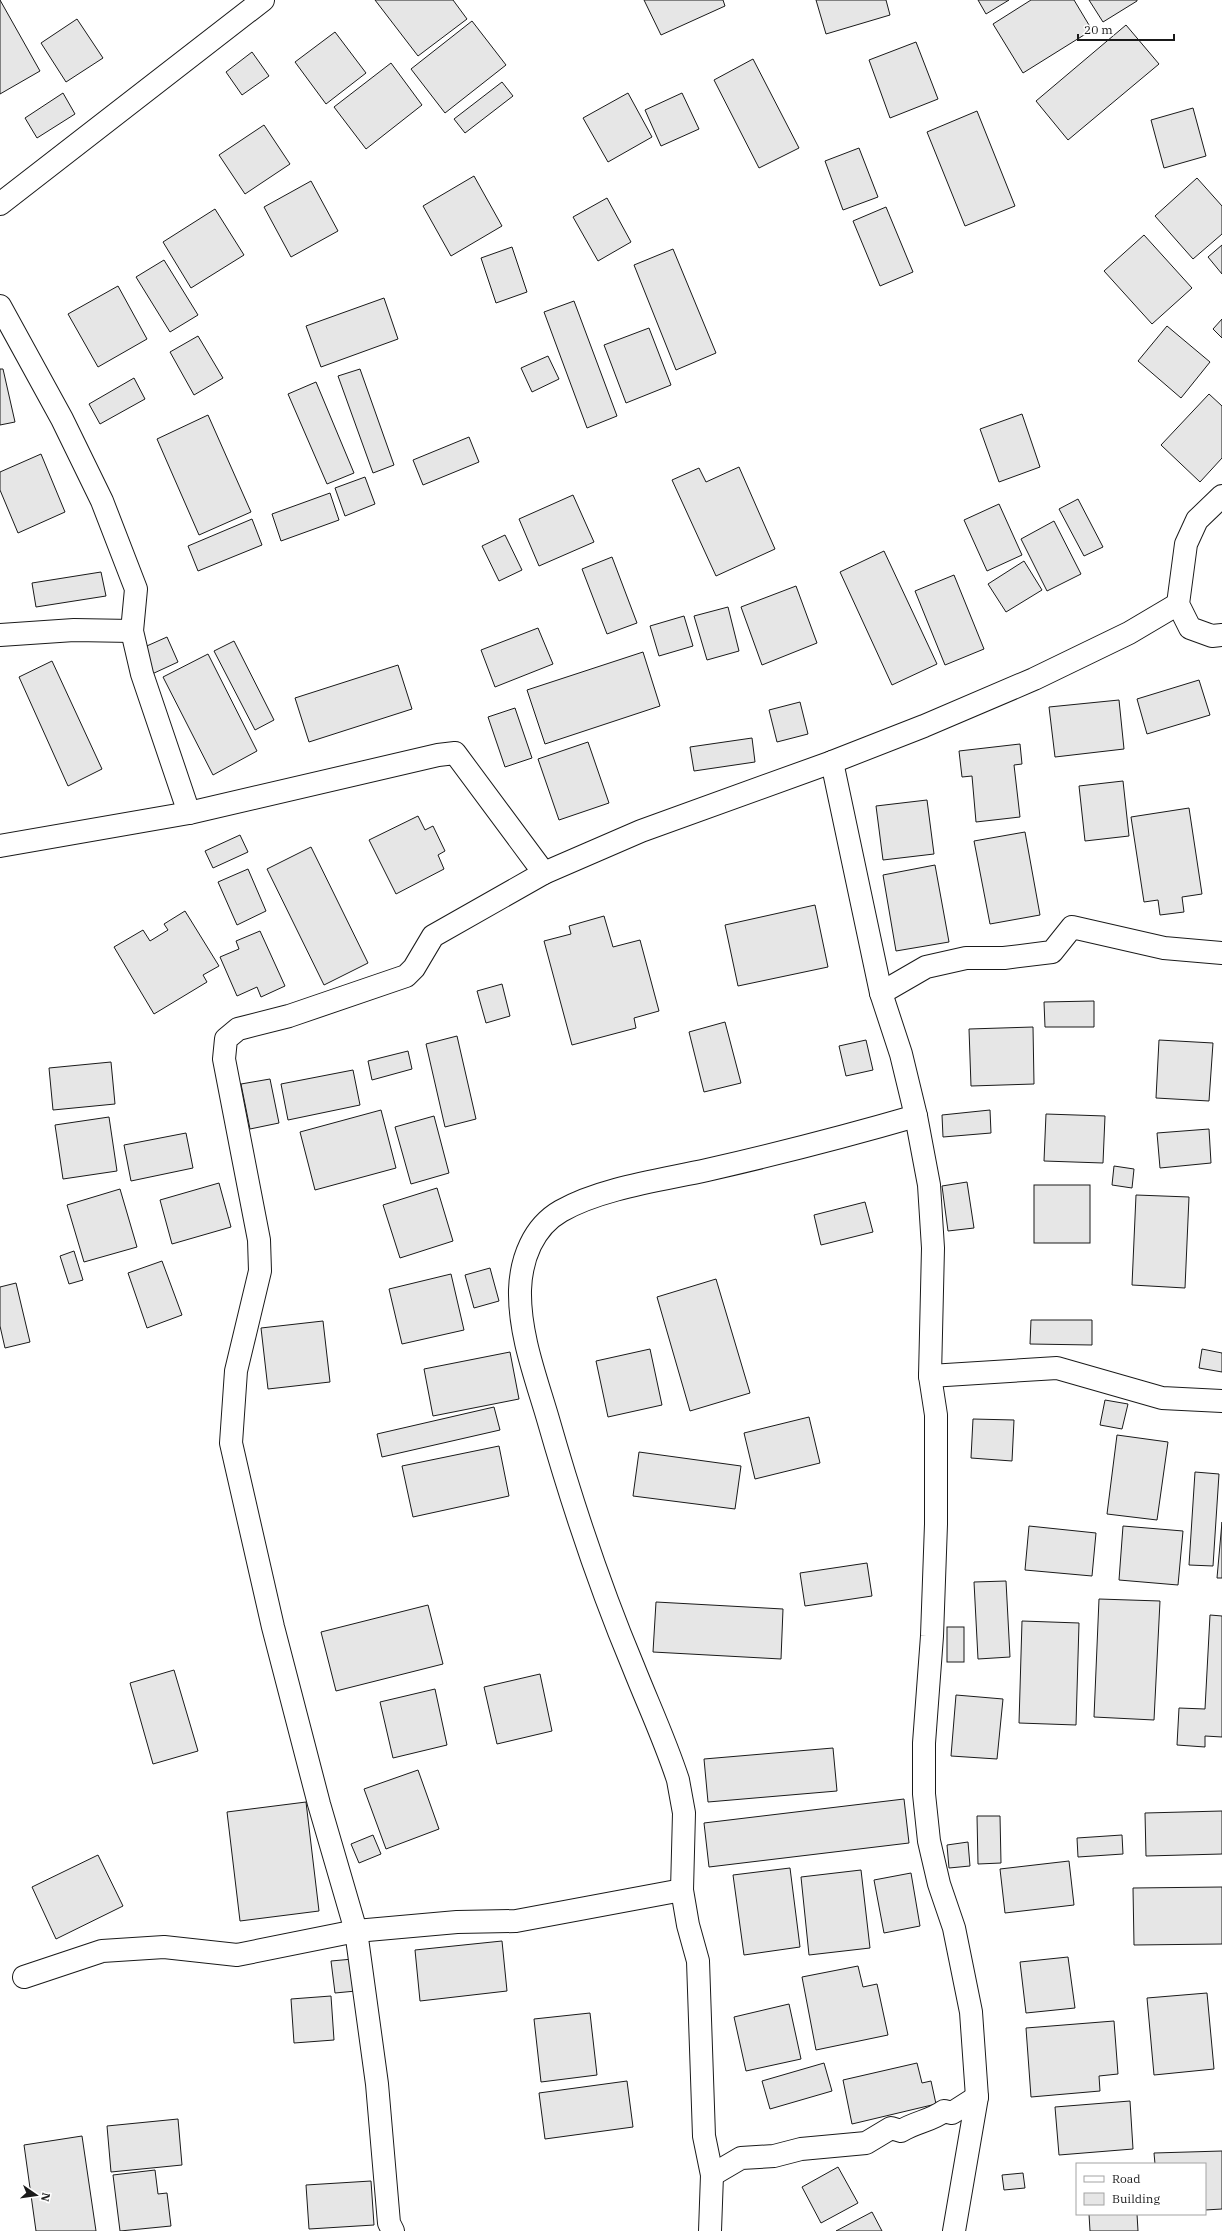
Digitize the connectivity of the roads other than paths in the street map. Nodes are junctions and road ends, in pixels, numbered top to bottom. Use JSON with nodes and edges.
{"nodes":[{"id":1,"x":263,"y":0,"type":"edge"},
{"id":2,"x":0,"y":204,"type":"edge"},
{"id":3,"x":0,"y":306,"type":"edge"},
{"id":4,"x":1222,"y":496,"type":"edge"},
{"id":5,"x":1178,"y":604,"type":"junction"},
{"id":6,"x":132,"y":631,"type":"junction"},
{"id":7,"x":0,"y":635,"type":"edge"},
{"id":8,"x":1222,"y":635,"type":"edge"},
{"id":9,"x":832,"y":762,"type":"junction"},
{"id":10,"x":190,"y":813,"type":"junction"},
{"id":11,"x":0,"y":846,"type":"edge"},
{"id":12,"x":544,"y":872,"type":"junction"},
{"id":13,"x":1222,"y":953,"type":"edge"},
{"id":14,"x":881,"y":993,"type":"junction"},
{"id":15,"x":916,"y":1116,"type":"junction"},
{"id":16,"x":930,"y":1376,"type":"junction"},
{"id":17,"x":1222,"y":1401,"type":"edge"},
{"id":18,"x":682,"y":1890,"type":"junction"},
{"id":19,"x":356,"y":1931,"type":"junction"},
{"id":20,"x":24,"y":1977,"type":"dead end"},
{"id":21,"x":977,"y":2097,"type":"junction"},
{"id":22,"x":712,"y":2175,"type":"junction"},
{"id":23,"x":393,"y":2231,"type":"edge"},
{"id":24,"x":710,"y":2231,"type":"edge"},
{"id":25,"x":954,"y":2231,"type":"edge"}],
"edges":[{"from":1,"to":2,"type":"street"},
{"from":3,"to":6,"type":"street"},
{"from":4,"to":5,"type":"street"},
{"from":5,"to":8,"type":"street"},
{"from":5,"to":9,"type":"street"},
{"from":6,"to":7,"type":"street"},
{"from":6,"to":10,"type":"street"},
{"from":9,"to":12,"type":"street"},
{"from":9,"to":14,"type":"street"},
{"from":10,"to":11,"type":"street"},
{"from":10,"to":12,"type":"street"},
{"from":12,"to":19,"type":"street"},
{"from":13,"to":14,"type":"street"},
{"from":14,"to":15,"type":"street"},
{"from":15,"to":16,"type":"street"},
{"from":15,"to":18,"type":"street"},
{"from":16,"to":17,"type":"street"},
{"from":16,"to":21,"type":"street"},
{"from":18,"to":19,"type":"street"},
{"from":18,"to":22,"type":"street"},
{"from":19,"to":20,"type":"street"},
{"from":19,"to":23,"type":"street"},
{"from":21,"to":22,"type":"street"},
{"from":21,"to":25,"type":"street"},
{"from":22,"to":24,"type":"street"}]}
